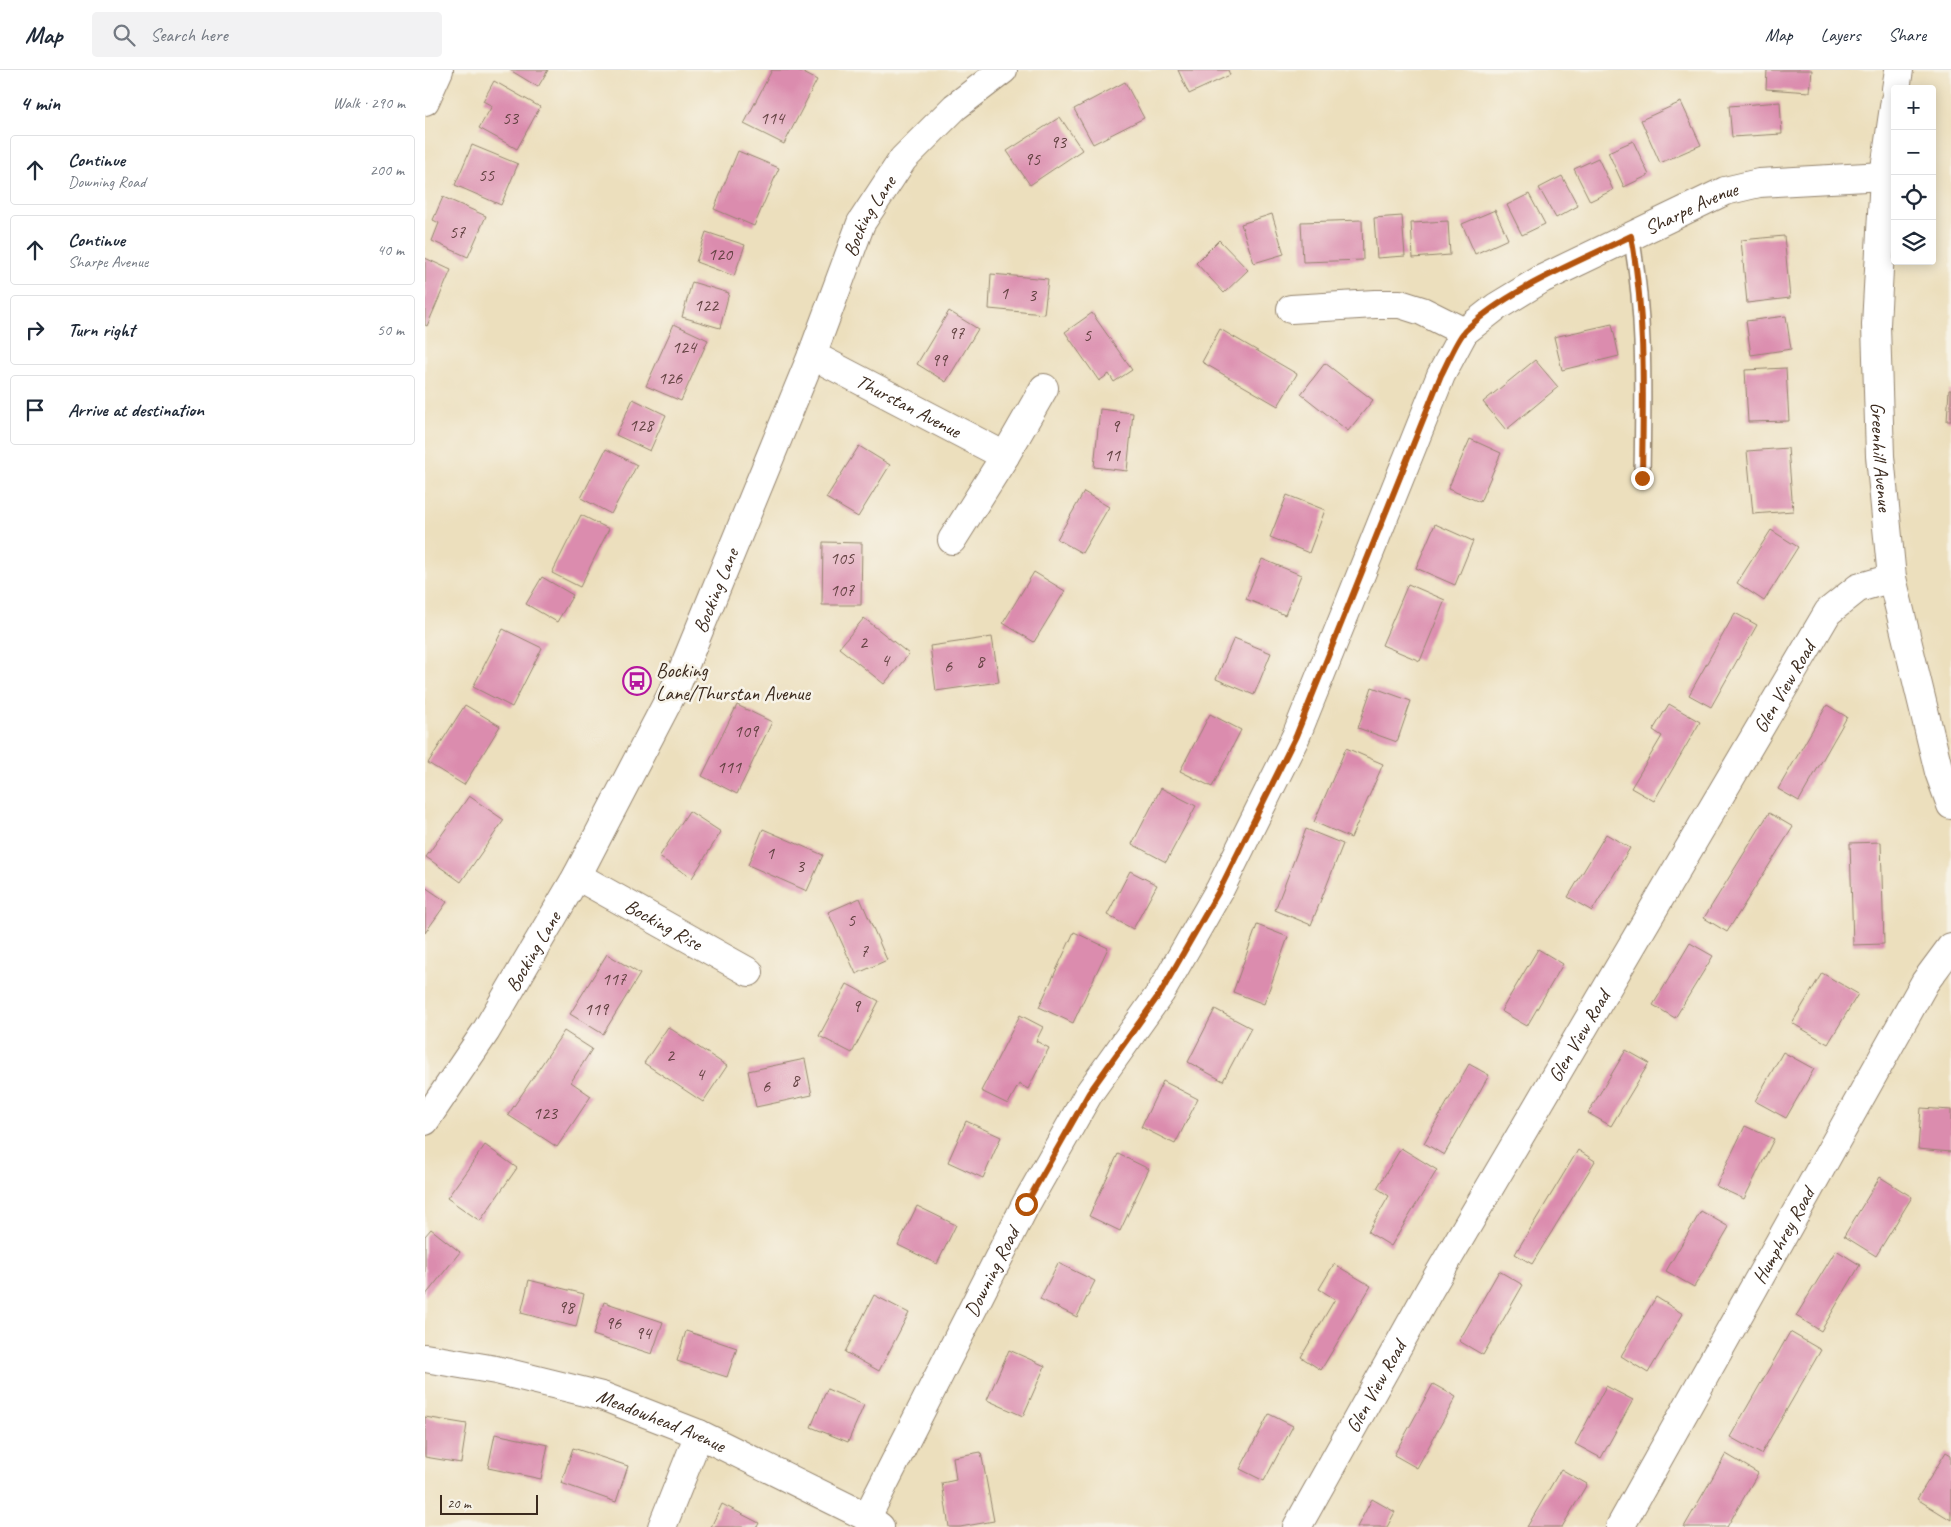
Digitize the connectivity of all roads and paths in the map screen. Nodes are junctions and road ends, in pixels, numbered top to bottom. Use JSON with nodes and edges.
{"nodes":[{"id":1,"x":439,"y":70,"type":"edge"},
{"id":2,"x":1003,"y":70,"type":"edge"},
{"id":3,"x":1899,"y":70,"type":"edge"},
{"id":4,"x":1897,"y":85,"type":"edge"},
{"id":5,"x":425,"y":101,"type":"edge"},
{"id":6,"x":1891,"y":128,"type":"edge"},
{"id":7,"x":1884,"y":176,"type":"junction"},
{"id":8,"x":1631,"y":236,"type":"junction"},
{"id":9,"x":1291,"y":309,"type":"dead end"},
{"id":10,"x":1464,"y":332,"type":"junction"},
{"id":11,"x":813,"y":356,"type":"junction"},
{"id":12,"x":1044,"y":388,"type":"dead end"},
{"id":13,"x":1005,"y":456,"type":"junction"},
{"id":14,"x":1642,"y":478,"type":"dead end"},
{"id":15,"x":952,"y":540,"type":"dead end"},
{"id":16,"x":1892,"y":578,"type":"junction"},
{"id":17,"x":1951,"y":805,"type":"edge"},
{"id":18,"x":577,"y":876,"type":"junction"},
{"id":19,"x":1951,"y":947,"type":"edge"},
{"id":20,"x":749,"y":972,"type":"dead end"},
{"id":21,"x":425,"y":1121,"type":"edge"},
{"id":22,"x":425,"y":1358,"type":"edge"},
{"id":23,"x":699,"y":1434,"type":"junction"},
{"id":24,"x":874,"y":1522,"type":"edge"},
{"id":25,"x":662,"y":1527,"type":"edge"},
{"id":26,"x":1297,"y":1527,"type":"edge"},
{"id":27,"x":1620,"y":1527,"type":"edge"}],
"edges":[{"from":1,"to":5,"type":"street"},
{"from":2,"to":11,"type":"street","name":"Bocking Lane"},
{"from":3,"to":4,"type":"street"},
{"from":6,"to":7,"type":"street","name":"Greenhill Avenue"},
{"from":7,"to":8,"type":"street","name":"Sharpe Avenue"},
{"from":7,"to":16,"type":"street","name":"Greenhill Avenue"},
{"from":8,"to":10,"type":"street","name":"Sharpe Avenue"},
{"from":8,"to":14,"type":"lane"},
{"from":9,"to":10,"type":"street"},
{"from":10,"to":24,"type":"street","name":"Downing Road"},
{"from":11,"to":13,"type":"street","name":"Thurstan Avenue"},
{"from":11,"to":18,"type":"street","name":"Bocking Lane"},
{"from":12,"to":13,"type":"street"},
{"from":13,"to":15,"type":"street"},
{"from":16,"to":17,"type":"street","name":"Greenhill Avenue"},
{"from":16,"to":26,"type":"street","name":"Glen View Road"},
{"from":18,"to":20,"type":"street","name":"Bocking Rise"},
{"from":18,"to":21,"type":"street","name":"Bocking Lane"},
{"from":19,"to":27,"type":"street","name":"Humphrey Road"},
{"from":22,"to":23,"type":"street","name":"Meadowhead Avenue"},
{"from":23,"to":24,"type":"street","name":"Meadowhead Avenue"},
{"from":23,"to":25,"type":"street"}]}
